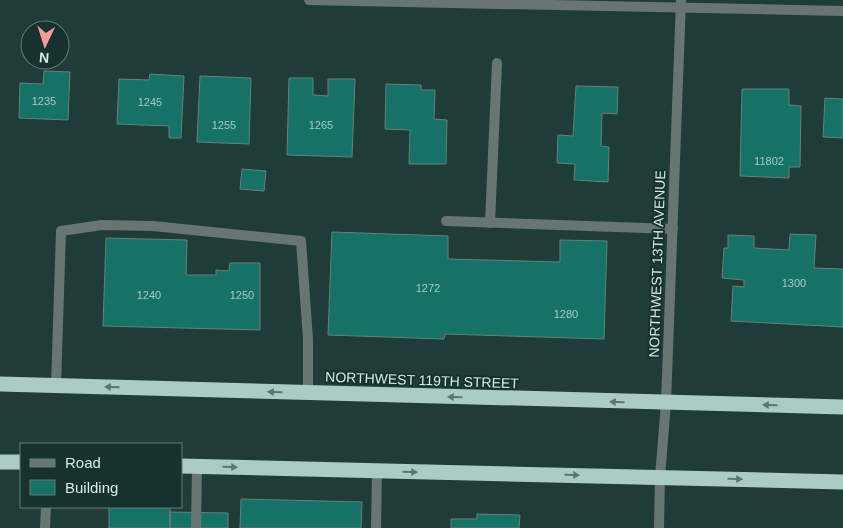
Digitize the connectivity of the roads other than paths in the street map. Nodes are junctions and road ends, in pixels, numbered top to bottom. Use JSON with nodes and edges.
{"nodes":[{"id":1,"x":309,"y":0,"type":"edge"},
{"id":2,"x":681,"y":4,"type":"edge"},
{"id":3,"x":843,"y":11,"type":"edge"},
{"id":4,"x":497,"y":63,"type":"dead end"},
{"id":5,"x":446,"y":221,"type":"dead end"},
{"id":6,"x":490,"y":223,"type":"junction"},
{"id":7,"x":673,"y":229,"type":"junction"},
{"id":8,"x":0,"y":384,"type":"edge"},
{"id":9,"x":56,"y":386,"type":"junction"},
{"id":10,"x":308,"y":393,"type":"junction"},
{"id":11,"x":666,"y":403,"type":"junction"},
{"id":12,"x":843,"y":407,"type":"edge"},
{"id":13,"x":0,"y":462,"type":"edge"},
{"id":14,"x":20,"y":462,"type":"edge"},
{"id":15,"x":182,"y":466,"type":"edge"},
{"id":16,"x":197,"y":466,"type":"junction"},
{"id":17,"x":377,"y":471,"type":"junction"},
{"id":18,"x":660,"y":477,"type":"junction"},
{"id":19,"x":843,"y":482,"type":"edge"},
{"id":20,"x":46,"y":508,"type":"edge"},
{"id":21,"x":45,"y":528,"type":"edge"},
{"id":22,"x":196,"y":528,"type":"edge"},
{"id":23,"x":376,"y":528,"type":"edge"},
{"id":24,"x":659,"y":528,"type":"edge"}],
"edges":[{"from":1,"to":2,"type":"street"},
{"from":2,"to":3,"type":"street"},
{"from":2,"to":7,"type":"street","name":"NORTHWEST 13TH AVENUE"},
{"from":4,"to":6,"type":"street"},
{"from":5,"to":6,"type":"street"},
{"from":6,"to":7,"type":"street"},
{"from":7,"to":11,"type":"street","name":"NORTHWEST 13TH AVENUE"},
{"from":8,"to":9,"type":"highway","name":"NORTHWEST 119TH STREET"},
{"from":10,"to":9,"type":"highway","name":"NORTHWEST 119TH STREET","one_way":true},
{"from":9,"to":10,"type":"street"},
{"from":11,"to":10,"type":"highway","name":"NORTHWEST 119TH STREET","one_way":true},
{"from":12,"to":11,"type":"highway","name":"NORTHWEST 119TH STREET","one_way":true},
{"from":11,"to":18,"type":"street","name":"NORTHWEST 13TH AVENUE"},
{"from":13,"to":14,"type":"highway"},
{"from":15,"to":16,"type":"highway"},
{"from":16,"to":17,"type":"highway","one_way":true},
{"from":16,"to":22,"type":"street"},
{"from":17,"to":18,"type":"highway","one_way":true},
{"from":17,"to":23,"type":"street"},
{"from":18,"to":19,"type":"highway","one_way":true},
{"from":18,"to":24,"type":"street","name":"NORTHWEST 13TH AVENUE"},
{"from":20,"to":21,"type":"street"}]}
